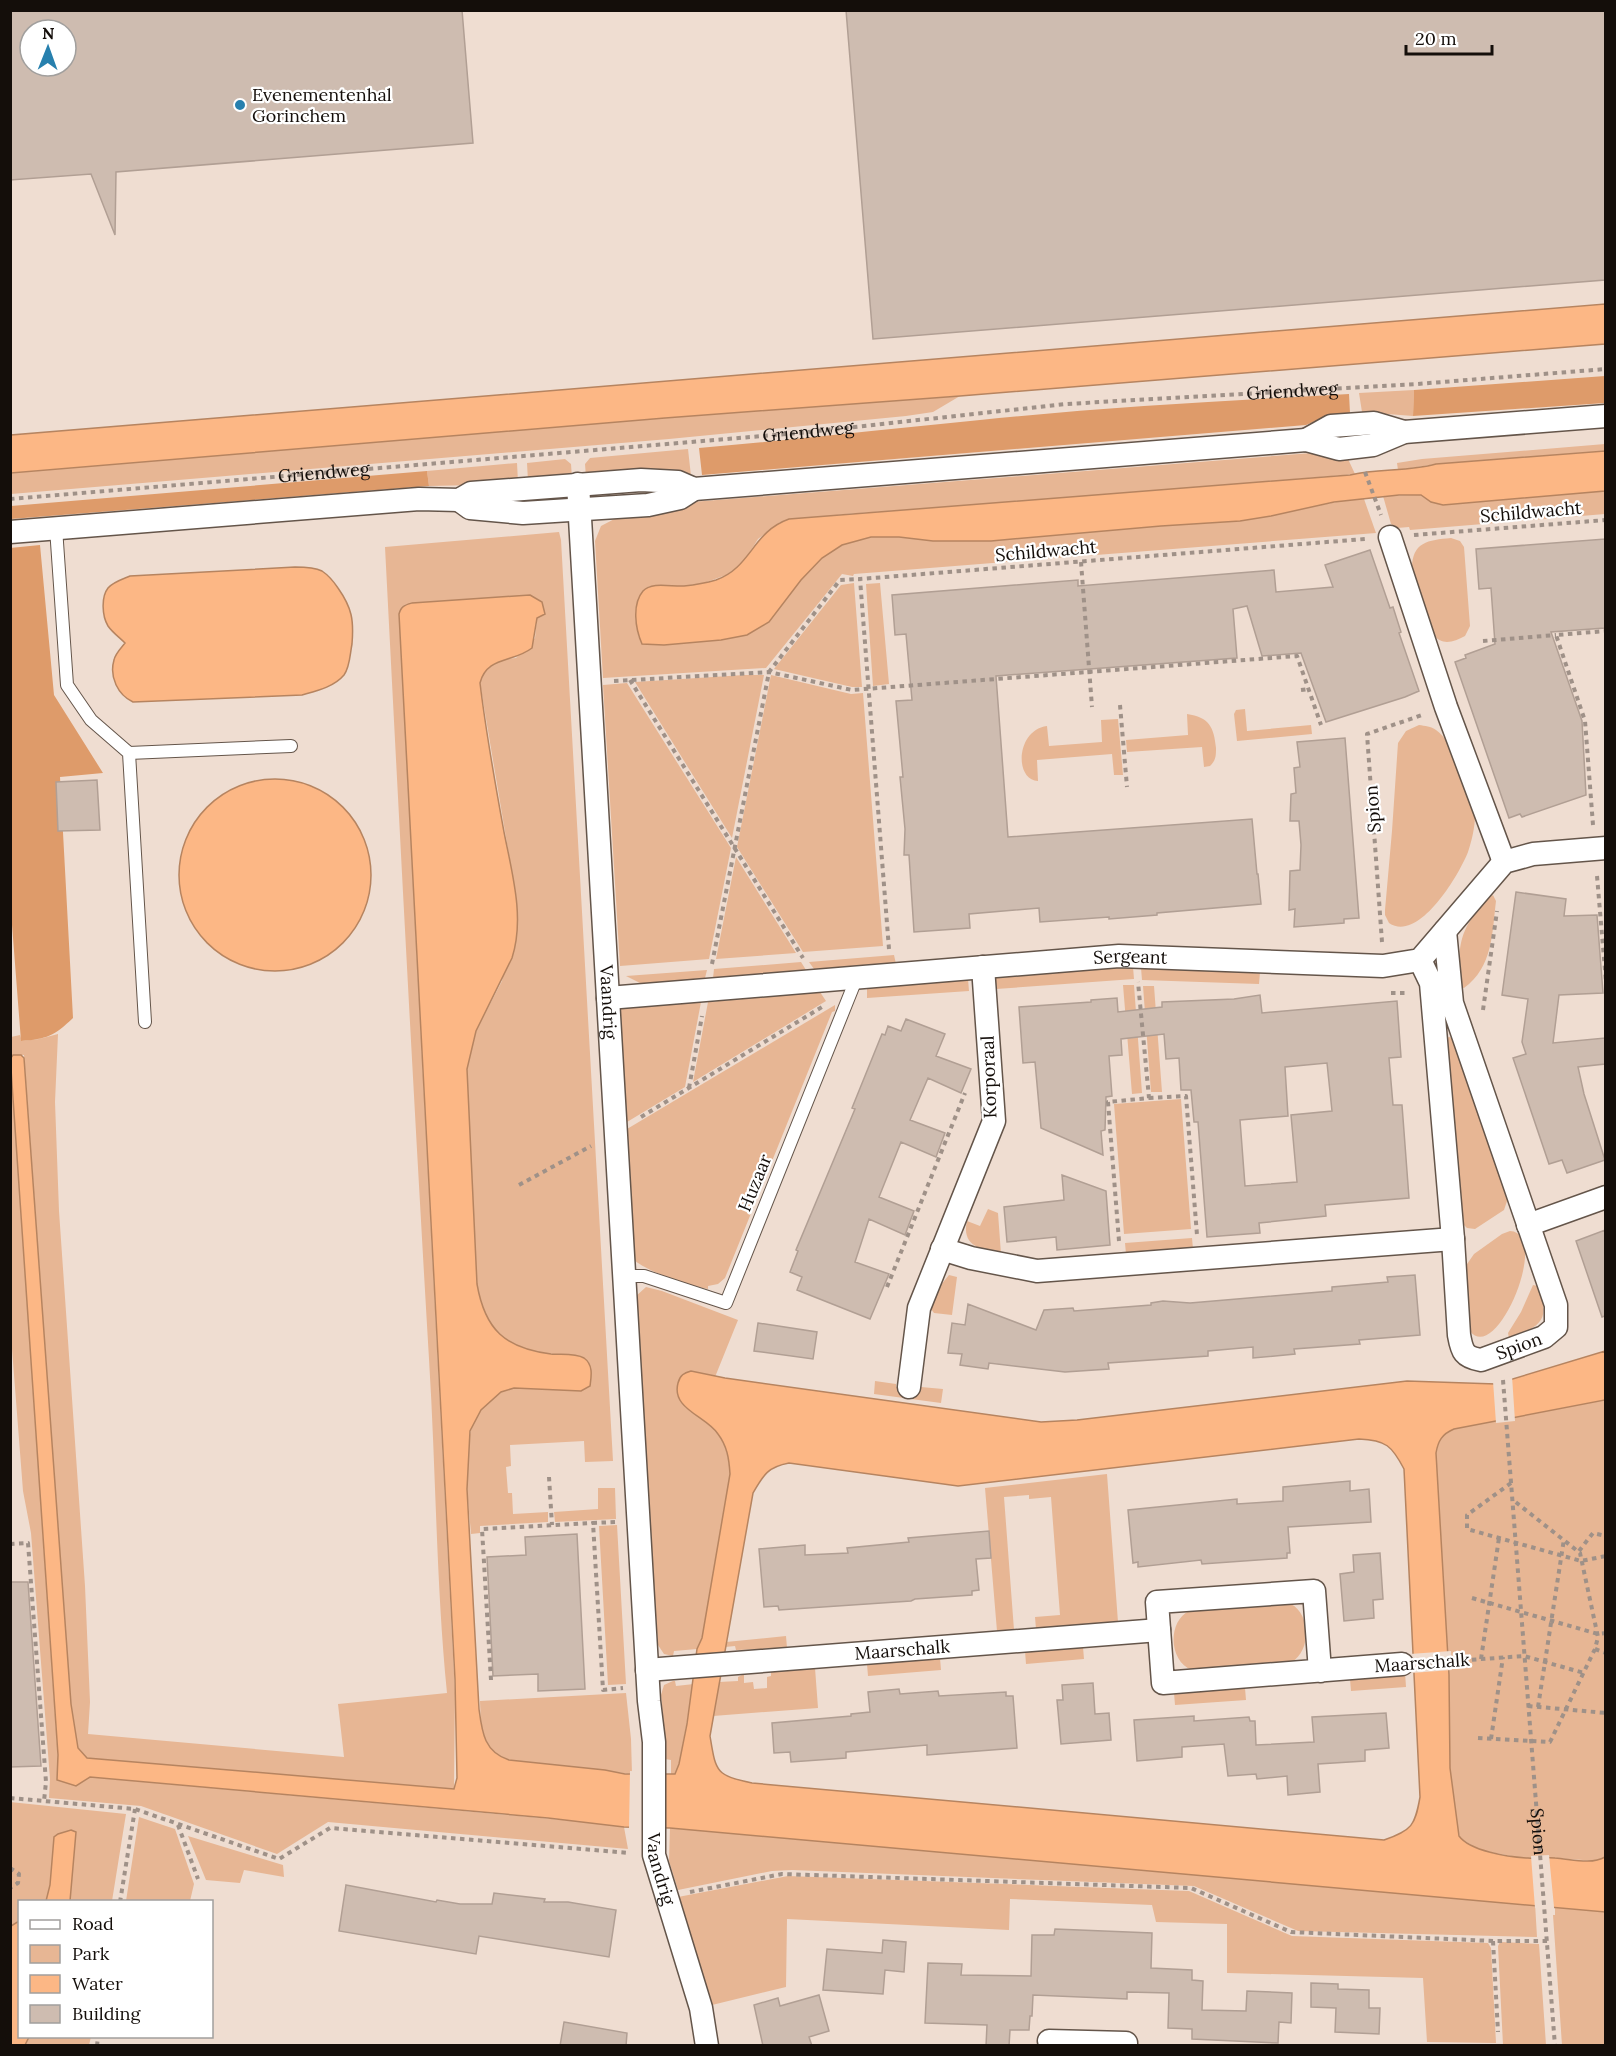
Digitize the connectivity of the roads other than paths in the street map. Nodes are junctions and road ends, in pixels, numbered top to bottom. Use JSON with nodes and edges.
{"nodes":[{"id":1,"x":1605,"y":416,"type":"edge"},
{"id":2,"x":578,"y":484,"type":"junction"},
{"id":3,"x":694,"y":489,"type":"junction"},
{"id":4,"x":459,"y":500,"type":"junction"},
{"id":5,"x":579,"y":510,"type":"junction"},
{"id":6,"x":56,"y":528,"type":"junction"},
{"id":7,"x":10,"y":532,"type":"edge"},
{"id":8,"x":1390,"y":537,"type":"road end"},
{"id":9,"x":291,"y":746,"type":"dead end"},
{"id":10,"x":129,"y":753,"type":"junction"},
{"id":11,"x":1605,"y":848,"type":"edge"},
{"id":12,"x":1503,"y":862,"type":"junction"},
{"id":13,"x":1445,"y":931,"type":"junction"},
{"id":14,"x":1420,"y":960,"type":"junction"},
{"id":15,"x":983,"y":967,"type":"junction"},
{"id":16,"x":857,"y":977,"type":"junction"},
{"id":17,"x":608,"y":998,"type":"junction"},
{"id":18,"x":145,"y":1022,"type":"dead end"},
{"id":19,"x":1605,"y":1197,"type":"edge"},
{"id":20,"x":1528,"y":1225,"type":"junction"},
{"id":21,"x":1453,"y":1239,"type":"junction"},
{"id":22,"x":942,"y":1249,"type":"junction"},
{"id":23,"x":624,"y":1276,"type":"junction"},
{"id":24,"x":909,"y":1387,"type":"dead end"},
{"id":25,"x":1159,"y":1630,"type":"junction"},
{"id":26,"x":1402,"y":1664,"type":"road end"},
{"id":27,"x":1320,"y":1671,"type":"junction"},
{"id":28,"x":647,"y":1678,"type":"junction"},
{"id":29,"x":1049,"y":2041,"type":"dead end"},
{"id":30,"x":707,"y":2046,"type":"edge"},
{"id":31,"x":1126,"y":2046,"type":"edge"}],
"edges":[{"from":1,"to":3,"type":"street","name":"Griendweg"},
{"from":2,"to":3,"type":"street","name":"Griendweg"},
{"from":2,"to":4,"type":"street","name":"Griendweg"},
{"from":2,"to":5,"type":"street","name":"Vaandrig"},
{"from":3,"to":5,"type":"street","name":"Griendweg"},
{"from":4,"to":5,"type":"street","name":"Griendweg"},
{"from":4,"to":6,"type":"street","name":"Griendweg"},
{"from":5,"to":17,"type":"street","name":"Vaandrig"},
{"from":6,"to":7,"type":"street","name":"Griendweg"},
{"from":6,"to":10,"type":"lane"},
{"from":8,"to":12,"type":"street"},
{"from":9,"to":10,"type":"lane"},
{"from":10,"to":18,"type":"lane"},
{"from":11,"to":12,"type":"street"},
{"from":12,"to":13,"type":"street"},
{"from":13,"to":14,"type":"street"},
{"from":13,"to":20,"type":"street","name":"Spion"},
{"from":14,"to":15,"type":"street","name":"Sergeant"},
{"from":14,"to":21,"type":"street","name":"Spion"},
{"from":15,"to":16,"type":"street","name":"Sergeant"},
{"from":15,"to":22,"type":"street","name":"Korporaal"},
{"from":16,"to":17,"type":"street","name":"Sergeant"},
{"from":16,"to":23,"type":"lane","name":"Huzaar"},
{"from":17,"to":23,"type":"street","name":"Vaandrig"},
{"from":19,"to":20,"type":"street"},
{"from":20,"to":21,"type":"street","name":"Spion"},
{"from":21,"to":22,"type":"street"},
{"from":22,"to":24,"type":"street","name":"Korporaal"},
{"from":23,"to":28,"type":"street","name":"Vaandrig"},
{"from":25,"to":27,"type":"street","name":"Maarschalk"},
{"from":25,"to":27,"type":"street","name":"Maarschalk"},
{"from":25,"to":28,"type":"street","name":"Maarschalk"},
{"from":26,"to":27,"type":"street","name":"Maarschalk"},
{"from":28,"to":30,"type":"street","name":"Vaandrig"},
{"from":29,"to":31,"type":"street"}]}
